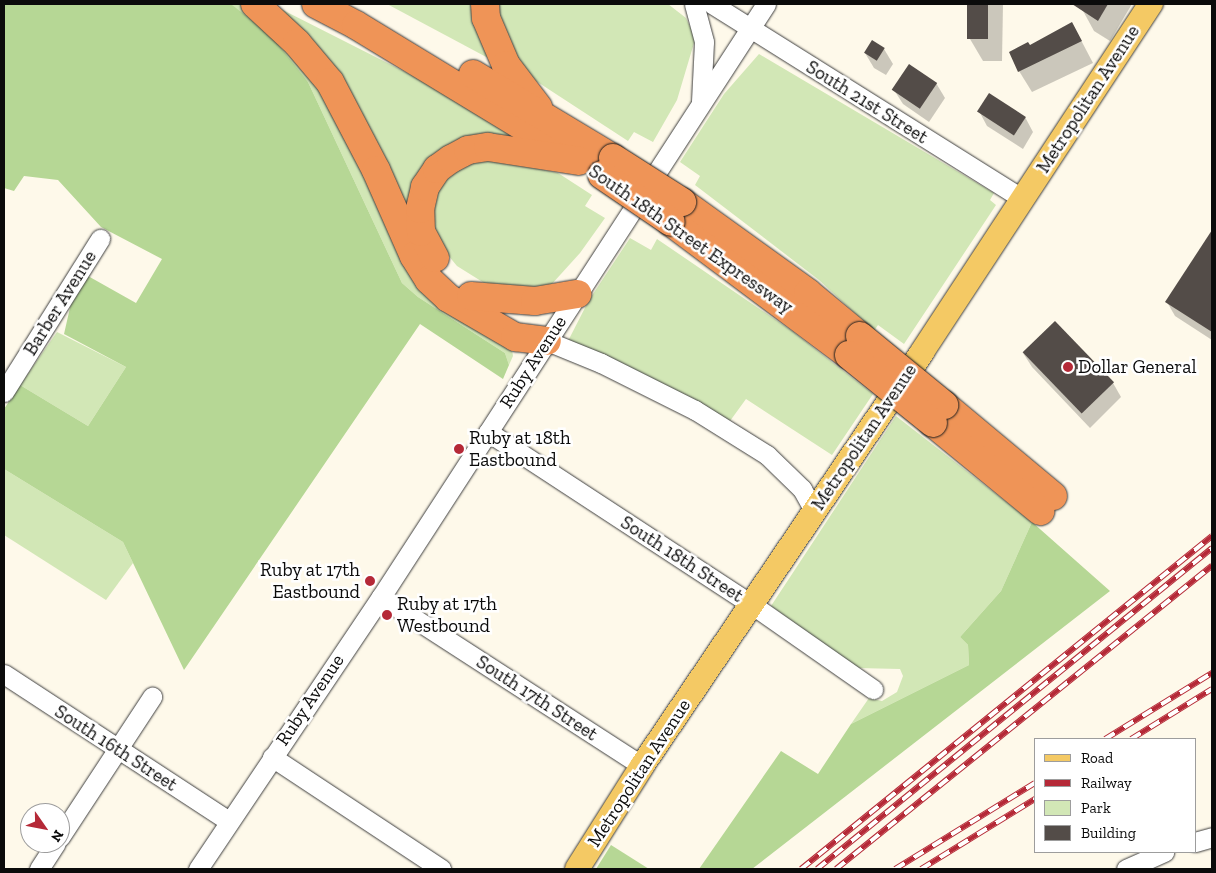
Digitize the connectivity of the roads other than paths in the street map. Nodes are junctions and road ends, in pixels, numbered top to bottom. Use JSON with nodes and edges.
{"nodes":[{"id":1,"x":255,"y":4,"type":"edge"},
{"id":2,"x":316,"y":4,"type":"edge"},
{"id":3,"x":353,"y":4,"type":"edge"},
{"id":4,"x":485,"y":4,"type":"edge"},
{"id":5,"x":694,"y":4,"type":"edge"},
{"id":6,"x":712,"y":4,"type":"edge"},
{"id":7,"x":766,"y":4,"type":"edge"},
{"id":8,"x":1151,"y":4,"type":"edge"},
{"id":9,"x":749,"y":29,"type":"junction"},
{"id":10,"x":701,"y":105,"type":"junction"},
{"id":11,"x":545,"y":116,"type":"junction"},
{"id":12,"x":579,"y":161,"type":"junction"},
{"id":13,"x":607,"y":167,"type":"junction"},
{"id":14,"x":1023,"y":199,"type":"junction"},
{"id":15,"x":100,"y":239,"type":"dead end"},
{"id":16,"x":577,"y":294,"type":"junction"},
{"id":17,"x":471,"y":296,"type":"junction"},
{"id":18,"x":547,"y":340,"type":"junction"},
{"id":19,"x":4,"y":392,"type":"edge"},
{"id":20,"x":488,"y":432,"type":"junction"},
{"id":21,"x":1046,"y":503,"type":"dead end"},
{"id":22,"x":814,"y":511,"type":"junction"},
{"id":23,"x":381,"y":597,"type":"junction"},
{"id":24,"x":751,"y":604,"type":"junction"},
{"id":25,"x":4,"y":674,"type":"edge"},
{"id":26,"x":873,"y":689,"type":"dead end"},
{"id":27,"x":152,"y":697,"type":"dead end"},
{"id":28,"x":118,"y":749,"type":"junction"},
{"id":29,"x":272,"y":757,"type":"junction"},
{"id":30,"x":642,"y":766,"type":"junction"},
{"id":31,"x":229,"y":822,"type":"junction"},
{"id":32,"x":70,"y":823,"type":"edge"},
{"id":33,"x":1212,"y":837,"type":"edge"},
{"id":34,"x":1196,"y":842,"type":"edge"},
{"id":35,"x":49,"y":853,"type":"edge"},
{"id":36,"x":1162,"y":853,"type":"edge"},
{"id":37,"x":39,"y":869,"type":"edge"},
{"id":38,"x":198,"y":869,"type":"edge"},
{"id":39,"x":441,"y":869,"type":"edge"},
{"id":40,"x":578,"y":869,"type":"edge"},
{"id":41,"x":1126,"y":869,"type":"edge"}],
"edges":[{"from":1,"to":18,"type":"highway"},
{"from":2,"to":12,"type":"highway","name":"South 18th Street Expressway"},
{"from":3,"to":11,"type":"highway","name":"South 18th Street Expressway"},
{"from":4,"to":11,"type":"highway"},
{"from":5,"to":10,"type":"street"},
{"from":6,"to":9,"type":"street","name":"South 21st Street"},
{"from":7,"to":9,"type":"street","name":"Ruby Avenue"},
{"from":8,"to":14,"type":"main road","name":"Metropolitan Avenue"},
{"from":9,"to":10,"type":"street","name":"Ruby Avenue"},
{"from":9,"to":14,"type":"street","name":"South 21st Street"},
{"from":10,"to":16,"type":"street","name":"Ruby Avenue"},
{"from":11,"to":13,"type":"highway","name":"South 18th Street Expressway"},
{"from":12,"to":13,"type":"highway","name":"South 18th Street Expressway"},
{"from":12,"to":17,"type":"highway"},
{"from":13,"to":21,"type":"highway","name":"South 18th Street Expressway","bridge":true},
{"from":14,"to":22,"type":"main road","name":"Metropolitan Avenue"},
{"from":15,"to":19,"type":"street","name":"Barber Avenue"},
{"from":16,"to":17,"type":"highway"},
{"from":16,"to":18,"type":"street","name":"Ruby Avenue"},
{"from":17,"to":18,"type":"highway"},
{"from":18,"to":20,"type":"street","name":"Ruby Avenue"},
{"from":18,"to":22,"type":"street"},
{"from":20,"to":23,"type":"street","name":"Ruby Avenue"},
{"from":20,"to":24,"type":"street","name":"South 18th Street"},
{"from":22,"to":24,"type":"main road","name":"Metropolitan Avenue"},
{"from":23,"to":29,"type":"street","name":"Ruby Avenue"},
{"from":23,"to":30,"type":"street","name":"South 17th Street"},
{"from":24,"to":26,"type":"street","name":"South 18th Street"},
{"from":24,"to":30,"type":"main road","name":"Metropolitan Avenue"},
{"from":25,"to":28,"type":"street","name":"South 16th Street"},
{"from":27,"to":28,"type":"street"},
{"from":28,"to":31,"type":"street","name":"South 16th Street"},
{"from":28,"to":32,"type":"street"},
{"from":29,"to":31,"type":"street","name":"Ruby Avenue"},
{"from":29,"to":39,"type":"street"},
{"from":30,"to":40,"type":"main road","name":"Metropolitan Avenue"},
{"from":31,"to":38,"type":"street","name":"Ruby Avenue"},
{"from":33,"to":34,"type":"street"},
{"from":35,"to":37,"type":"street"},
{"from":36,"to":41,"type":"street"}]}
